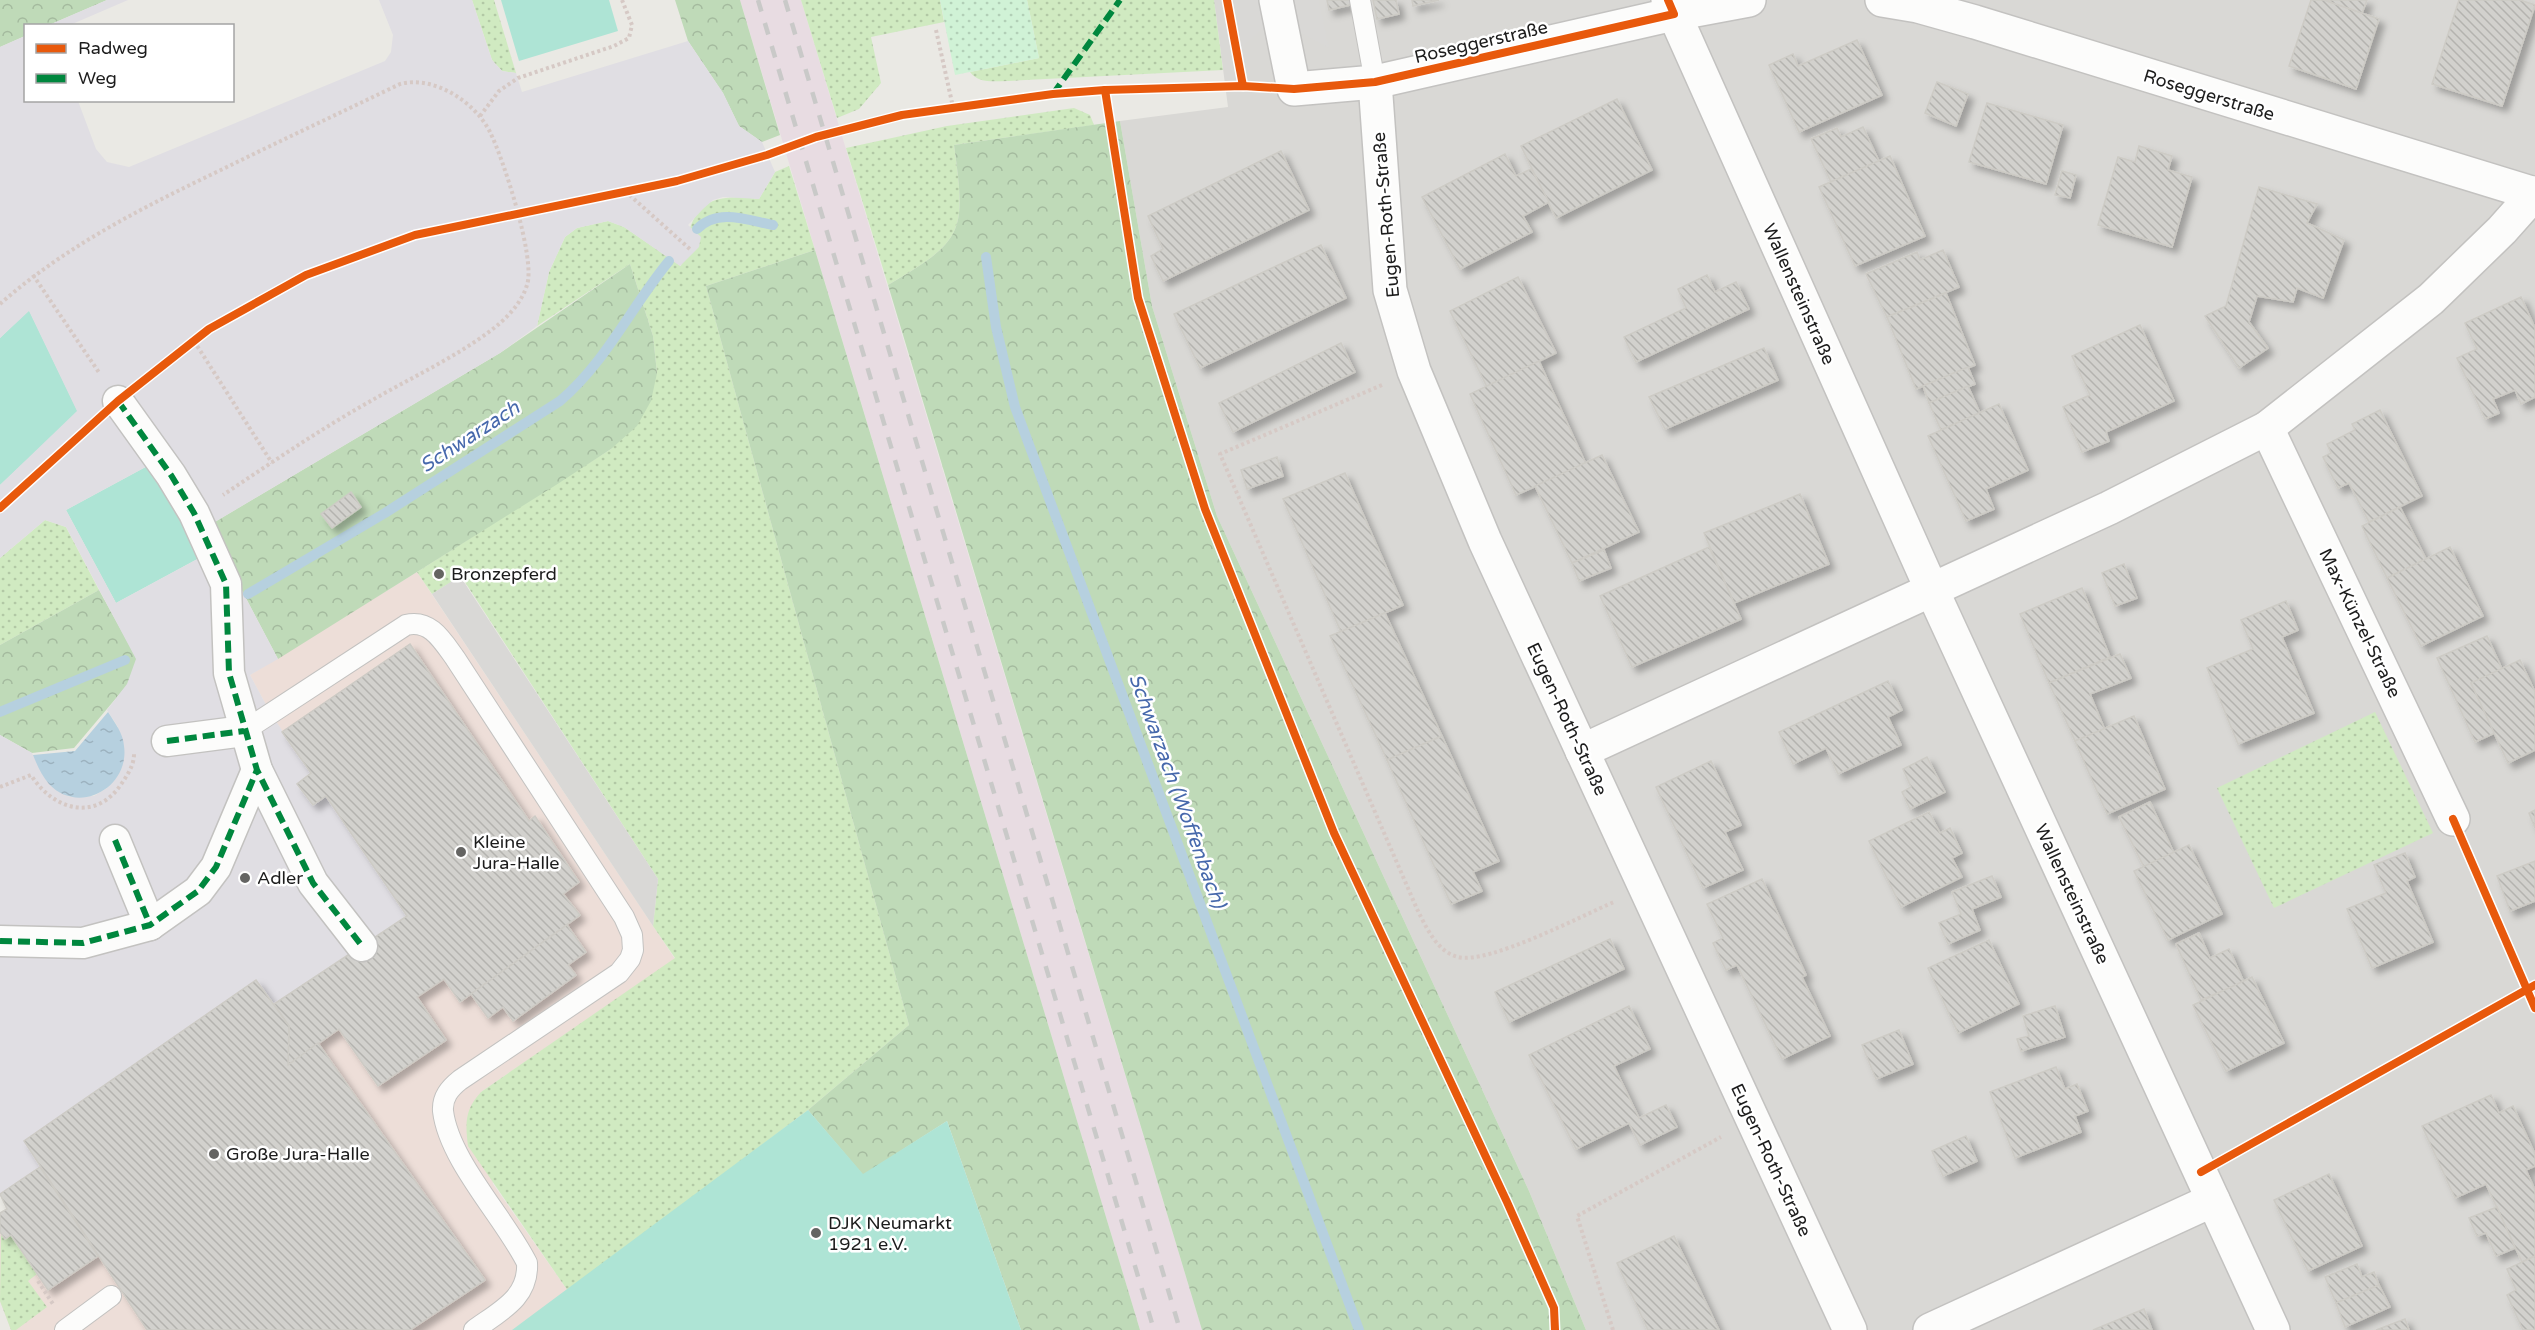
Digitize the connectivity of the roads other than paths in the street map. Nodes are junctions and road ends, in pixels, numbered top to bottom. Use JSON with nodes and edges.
{"nodes":[{"id":1,"x":1276,"y":0,"type":"edge"},
{"id":2,"x":1360,"y":0,"type":"edge"},
{"id":3,"x":1749,"y":0,"type":"edge"},
{"id":4,"x":1882,"y":0,"type":"edge"},
{"id":5,"x":1671,"y":7,"type":"edge"},
{"id":6,"x":1375,"y":82,"type":"junction"},
{"id":7,"x":2535,"y":194,"type":"edge"},
{"id":8,"x":118,"y":402,"type":"road end"},
{"id":9,"x":2266,"y":428,"type":"junction"},
{"id":10,"x":1931,"y":588,"type":"junction"},
{"id":11,"x":244,"y":731,"type":"junction"},
{"id":12,"x":167,"y":741,"type":"dead end"},
{"id":13,"x":1582,"y":751,"type":"junction"},
{"id":14,"x":257,"y":770,"type":"junction"},
{"id":15,"x":2453,"y":819,"type":"dead end"},
{"id":16,"x":115,"y":840,"type":"dead end"},
{"id":17,"x":150,"y":925,"type":"junction"},
{"id":18,"x":0,"y":942,"type":"edge"},
{"id":19,"x":362,"y":946,"type":"dead end"},
{"id":20,"x":2213,"y":1200,"type":"junction"},
{"id":21,"x":111,"y":1296,"type":"dead end"},
{"id":22,"x":65,"y":1330,"type":"edge"},
{"id":23,"x":474,"y":1330,"type":"edge"},
{"id":24,"x":1850,"y":1330,"type":"edge"},
{"id":25,"x":1930,"y":1330,"type":"edge"},
{"id":26,"x":2273,"y":1330,"type":"edge"}],
"edges":[{"from":1,"to":6,"type":"street","name":"Roseggerstraße"},
{"from":2,"to":6,"type":"lane"},
{"from":3,"to":5,"type":"street","name":"Roseggerstraße"},
{"from":4,"to":7,"type":"street","name":"Roseggerstraße"},
{"from":5,"to":6,"type":"street","name":"Roseggerstraße"},
{"from":5,"to":10,"type":"street","name":"Wallensteinstraße"},
{"from":6,"to":13,"type":"street","name":"Eugen-Roth-Straße"},
{"from":7,"to":9,"type":"street"},
{"from":8,"to":11,"type":"street"},
{"from":9,"to":10,"type":"street"},
{"from":9,"to":15,"type":"street","name":"Max-Künzel-Straße"},
{"from":10,"to":13,"type":"street"},
{"from":10,"to":20,"type":"street","name":"Wallensteinstraße"},
{"from":11,"to":12,"type":"street"},
{"from":11,"to":14,"type":"street"},
{"from":11,"to":23,"type":"lane"},
{"from":13,"to":24,"type":"street","name":"Eugen-Roth-Straße"},
{"from":14,"to":17,"type":"street"},
{"from":14,"to":19,"type":"street"},
{"from":16,"to":17,"type":"street"},
{"from":17,"to":18,"type":"street"},
{"from":20,"to":25,"type":"street"},
{"from":20,"to":26,"type":"street","name":"Wallensteinstraße"},
{"from":21,"to":22,"type":"lane"}]}
